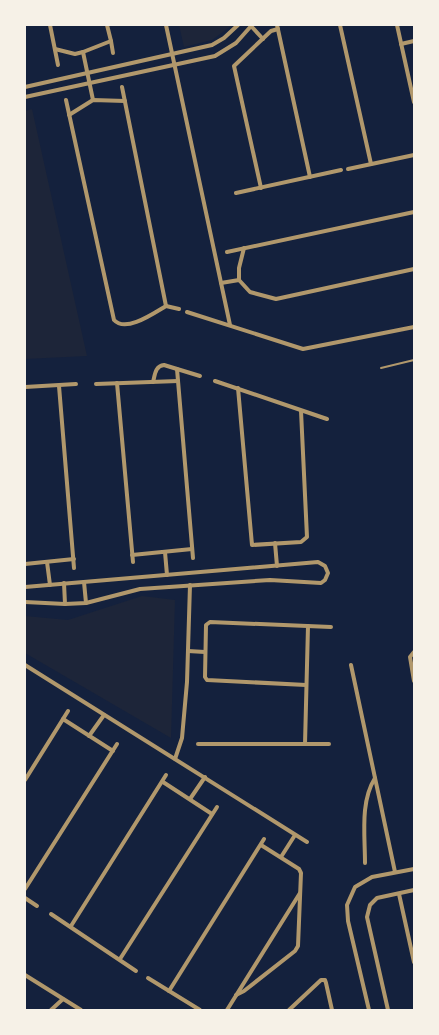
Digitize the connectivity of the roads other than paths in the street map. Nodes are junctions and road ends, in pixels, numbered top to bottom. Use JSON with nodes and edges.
{"nodes":[{"id":1,"x":50,"y":25,"type":"edge"},
{"id":2,"x":107,"y":25,"type":"edge"},
{"id":3,"x":166,"y":25,"type":"edge"},
{"id":4,"x":238,"y":25,"type":"edge"},
{"id":5,"x":340,"y":25,"type":"edge"},
{"id":6,"x":397,"y":25,"type":"edge"},
{"id":7,"x":252,"y":26,"type":"edge"},
{"id":8,"x":278,"y":27,"type":"edge"},
{"id":9,"x":263,"y":39,"type":"junction"},
{"id":10,"x":111,"y":41,"type":"junction"},
{"id":11,"x":414,"y":41,"type":"edge"},
{"id":12,"x":401,"y":44,"type":"junction"},
{"id":13,"x":56,"y":49,"type":"junction"},
{"id":14,"x":83,"y":52,"type":"junction"},
{"id":15,"x":113,"y":53,"type":"dead end"},
{"id":16,"x":172,"y":54,"type":"junction"},
{"id":17,"x":58,"y":65,"type":"dead end"},
{"id":18,"x":175,"y":65,"type":"junction"},
{"id":19,"x":87,"y":73,"type":"junction"},
{"id":20,"x":89,"y":83,"type":"junction"},
{"id":21,"x":32,"y":86,"type":"junction"},
{"id":22,"x":25,"y":87,"type":"edge"},
{"id":23,"x":122,"y":87,"type":"dead end"},
{"id":24,"x":35,"y":95,"type":"junction"},
{"id":25,"x":25,"y":97,"type":"edge"},
{"id":26,"x":66,"y":100,"type":"dead end"},
{"id":27,"x":93,"y":100,"type":"junction"},
{"id":28,"x":414,"y":100,"type":"edge"},
{"id":29,"x":125,"y":101,"type":"junction"},
{"id":30,"x":70,"y":115,"type":"junction"},
{"id":31,"x":414,"y":155,"type":"edge"},
{"id":32,"x":371,"y":164,"type":"junction"},
{"id":33,"x":348,"y":169,"type":"dead end"},
{"id":34,"x":341,"y":170,"type":"dead end"},
{"id":35,"x":310,"y":177,"type":"junction"},
{"id":36,"x":261,"y":188,"type":"junction"},
{"id":37,"x":236,"y":193,"type":"dead end"},
{"id":38,"x":414,"y":212,"type":"edge"},
{"id":39,"x":244,"y":248,"type":"junction"},
{"id":40,"x":227,"y":252,"type":"dead end"},
{"id":41,"x":414,"y":269,"type":"edge"},
{"id":42,"x":240,"y":280,"type":"junction"},
{"id":43,"x":221,"y":283,"type":"junction"},
{"id":44,"x":166,"y":306,"type":"junction"},
{"id":45,"x":179,"y":309,"type":"dead end"},
{"id":46,"x":187,"y":312,"type":"dead end"},
{"id":47,"x":230,"y":325,"type":"junction"},
{"id":48,"x":414,"y":327,"type":"edge"},
{"id":49,"x":414,"y":360,"type":"edge"},
{"id":50,"x":381,"y":368,"type":"dead end"},
{"id":51,"x":177,"y":369,"type":"junction"},
{"id":52,"x":200,"y":376,"type":"dead end"},
{"id":53,"x":178,"y":381,"type":"junction"},
{"id":54,"x":215,"y":381,"type":"dead end"},
{"id":55,"x":153,"y":382,"type":"junction"},
{"id":56,"x":117,"y":383,"type":"junction"},
{"id":57,"x":76,"y":384,"type":"dead end"},
{"id":58,"x":96,"y":384,"type":"dead end"},
{"id":59,"x":59,"y":386,"type":"junction"},
{"id":60,"x":25,"y":387,"type":"edge"},
{"id":61,"x":238,"y":388,"type":"junction"},
{"id":62,"x":301,"y":411,"type":"junction"},
{"id":63,"x":327,"y":420,"type":"dead end"},
{"id":64,"x":275,"y":543,"type":"junction"},
{"id":65,"x":192,"y":549,"type":"junction"},
{"id":66,"x":165,"y":552,"type":"junction"},
{"id":67,"x":132,"y":556,"type":"junction"},
{"id":68,"x":193,"y":558,"type":"dead end"},
{"id":69,"x":74,"y":559,"type":"junction"},
{"id":70,"x":47,"y":562,"type":"junction"},
{"id":71,"x":133,"y":562,"type":"dead end"},
{"id":72,"x":25,"y":564,"type":"edge"},
{"id":73,"x":276,"y":566,"type":"junction"},
{"id":74,"x":74,"y":568,"type":"dead end"},
{"id":75,"x":166,"y":575,"type":"junction"},
{"id":76,"x":84,"y":582,"type":"junction"},
{"id":77,"x":64,"y":583,"type":"junction"},
{"id":78,"x":50,"y":585,"type":"junction"},
{"id":79,"x":190,"y":585,"type":"junction"},
{"id":80,"x":25,"y":587,"type":"edge"},
{"id":81,"x":25,"y":602,"type":"edge"},
{"id":82,"x":86,"y":603,"type":"junction"},
{"id":83,"x":64,"y":604,"type":"junction"},
{"id":84,"x":308,"y":626,"type":"junction"},
{"id":85,"x":331,"y":627,"type":"dead end"},
{"id":86,"x":188,"y":651,"type":"junction"},
{"id":87,"x":205,"y":652,"type":"junction"},
{"id":88,"x":414,"y":652,"type":"edge"},
{"id":89,"x":25,"y":665,"type":"edge"},
{"id":90,"x":351,"y":666,"type":"dead end"},
{"id":91,"x":414,"y":682,"type":"edge"},
{"id":92,"x":306,"y":685,"type":"junction"},
{"id":93,"x":68,"y":711,"type":"dead end"},
{"id":94,"x":104,"y":716,"type":"junction"},
{"id":95,"x":63,"y":719,"type":"junction"},
{"id":96,"x":89,"y":736,"type":"junction"},
{"id":97,"x":117,"y":744,"type":"dead end"},
{"id":98,"x":198,"y":744,"type":"dead end"},
{"id":99,"x":305,"y":744,"type":"junction"},
{"id":100,"x":329,"y":744,"type":"dead end"},
{"id":101,"x":113,"y":751,"type":"junction"},
{"id":102,"x":175,"y":759,"type":"junction"},
{"id":103,"x":166,"y":776,"type":"dead end"},
{"id":104,"x":205,"y":777,"type":"junction"},
{"id":105,"x":375,"y":778,"type":"junction"},
{"id":106,"x":25,"y":780,"type":"edge"},
{"id":107,"x":162,"y":782,"type":"junction"},
{"id":108,"x":190,"y":799,"type":"junction"},
{"id":109,"x":216,"y":807,"type":"dead end"},
{"id":110,"x":212,"y":814,"type":"junction"},
{"id":111,"x":295,"y":835,"type":"junction"},
{"id":112,"x":264,"y":838,"type":"dead end"},
{"id":113,"x":307,"y":842,"type":"dead end"},
{"id":114,"x":260,"y":845,"type":"junction"},
{"id":115,"x":281,"y":857,"type":"junction"},
{"id":116,"x":365,"y":863,"type":"dead end"},
{"id":117,"x":414,"y":868,"type":"edge"},
{"id":118,"x":395,"y":872,"type":"junction"},
{"id":119,"x":25,"y":890,"type":"edge"},
{"id":120,"x":414,"y":890,"type":"edge"},
{"id":121,"x":300,"y":893,"type":"junction"},
{"id":122,"x":399,"y":894,"type":"junction"},
{"id":123,"x":25,"y":898,"type":"edge"},
{"id":124,"x":37,"y":906,"type":"dead end"},
{"id":125,"x":51,"y":914,"type":"dead end"},
{"id":126,"x":71,"y":926,"type":"junction"},
{"id":127,"x":120,"y":959,"type":"junction"},
{"id":128,"x":414,"y":962,"type":"edge"},
{"id":129,"x":136,"y":971,"type":"dead end"},
{"id":130,"x":25,"y":975,"type":"edge"},
{"id":131,"x":148,"y":978,"type":"dead end"},
{"id":132,"x":169,"y":991,"type":"junction"},
{"id":133,"x":236,"y":995,"type":"junction"},
{"id":134,"x":63,"y":999,"type":"junction"},
{"id":135,"x":51,"y":1010,"type":"edge"},
{"id":136,"x":81,"y":1010,"type":"edge"},
{"id":137,"x":200,"y":1010,"type":"edge"},
{"id":138,"x":227,"y":1010,"type":"edge"},
{"id":139,"x":289,"y":1010,"type":"edge"},
{"id":140,"x":332,"y":1010,"type":"edge"},
{"id":141,"x":369,"y":1010,"type":"edge"},
{"id":142,"x":388,"y":1010,"type":"edge"}],
"edges":[{"from":1,"to":13,"type":"street"},
{"from":2,"to":10,"type":"street"},
{"from":3,"to":16,"type":"street"},
{"from":4,"to":16,"type":"street"},
{"from":5,"to":32,"type":"street"},
{"from":6,"to":12,"type":"street"},
{"from":7,"to":9,"type":"street"},
{"from":7,"to":18,"type":"street"},
{"from":8,"to":9,"type":"street"},
{"from":8,"to":35,"type":"street"},
{"from":9,"to":36,"type":"street"},
{"from":10,"to":14,"type":"street"},
{"from":10,"to":15,"type":"street"},
{"from":11,"to":12,"type":"street"},
{"from":12,"to":28,"type":"street"},
{"from":13,"to":14,"type":"street"},
{"from":13,"to":17,"type":"street"},
{"from":14,"to":19,"type":"street"},
{"from":16,"to":18,"type":"street"},
{"from":16,"to":19,"type":"street"},
{"from":18,"to":20,"type":"street"},
{"from":18,"to":43,"type":"street"},
{"from":19,"to":20,"type":"street"},
{"from":19,"to":21,"type":"street"},
{"from":20,"to":24,"type":"street"},
{"from":20,"to":27,"type":"street"},
{"from":21,"to":22,"type":"street"},
{"from":21,"to":24,"type":"street"},
{"from":23,"to":29,"type":"street"},
{"from":24,"to":25,"type":"street"},
{"from":26,"to":30,"type":"street"},
{"from":27,"to":29,"type":"street"},
{"from":27,"to":30,"type":"street"},
{"from":29,"to":44,"type":"street"},
{"from":30,"to":44,"type":"street"},
{"from":31,"to":32,"type":"street"},
{"from":32,"to":33,"type":"street"},
{"from":34,"to":35,"type":"street"},
{"from":35,"to":36,"type":"street"},
{"from":36,"to":37,"type":"street"},
{"from":38,"to":39,"type":"street"},
{"from":39,"to":40,"type":"street"},
{"from":39,"to":42,"type":"street"},
{"from":41,"to":42,"type":"street"},
{"from":42,"to":43,"type":"street"},
{"from":43,"to":47,"type":"street"},
{"from":44,"to":45,"type":"street"},
{"from":46,"to":47,"type":"street"},
{"from":47,"to":48,"type":"street"},
{"from":49,"to":50,"type":"lane"},
{"from":51,"to":52,"type":"street"},
{"from":51,"to":53,"type":"street"},
{"from":51,"to":55,"type":"street"},
{"from":53,"to":55,"type":"street"},
{"from":53,"to":65,"type":"street"},
{"from":54,"to":61,"type":"street"},
{"from":55,"to":56,"type":"street"},
{"from":56,"to":58,"type":"street"},
{"from":56,"to":67,"type":"street"},
{"from":57,"to":59,"type":"street"},
{"from":59,"to":60,"type":"street"},
{"from":59,"to":69,"type":"street"},
{"from":61,"to":62,"type":"street"},
{"from":61,"to":64,"type":"street"},
{"from":62,"to":63,"type":"street"},
{"from":62,"to":64,"type":"street"},
{"from":64,"to":73,"type":"street"},
{"from":65,"to":66,"type":"street"},
{"from":65,"to":68,"type":"street"},
{"from":66,"to":67,"type":"street"},
{"from":66,"to":75,"type":"street"},
{"from":67,"to":71,"type":"street"},
{"from":69,"to":70,"type":"street"},
{"from":69,"to":74,"type":"street"},
{"from":70,"to":72,"type":"street"},
{"from":70,"to":78,"type":"street"},
{"from":73,"to":75,"type":"street"},
{"from":73,"to":79,"type":"street"},
{"from":75,"to":76,"type":"street"},
{"from":76,"to":77,"type":"street"},
{"from":76,"to":82,"type":"street"},
{"from":77,"to":78,"type":"street"},
{"from":77,"to":83,"type":"street"},
{"from":78,"to":80,"type":"street"},
{"from":79,"to":82,"type":"street"},
{"from":79,"to":86,"type":"street"},
{"from":81,"to":83,"type":"street"},
{"from":82,"to":83,"type":"street"},
{"from":84,"to":85,"type":"street"},
{"from":84,"to":87,"type":"street"},
{"from":84,"to":92,"type":"street"},
{"from":86,"to":87,"type":"street"},
{"from":86,"to":102,"type":"street"},
{"from":87,"to":92,"type":"street"},
{"from":88,"to":91,"type":"street"},
{"from":89,"to":94,"type":"street"},
{"from":90,"to":105,"type":"street"},
{"from":92,"to":99,"type":"street"},
{"from":93,"to":95,"type":"street"},
{"from":94,"to":96,"type":"street"},
{"from":94,"to":102,"type":"street"},
{"from":95,"to":96,"type":"street"},
{"from":95,"to":106,"type":"street"},
{"from":96,"to":101,"type":"street"},
{"from":97,"to":101,"type":"street"},
{"from":98,"to":99,"type":"street"},
{"from":99,"to":100,"type":"street"},
{"from":101,"to":119,"type":"street"},
{"from":102,"to":104,"type":"street"},
{"from":103,"to":107,"type":"street"},
{"from":104,"to":108,"type":"street"},
{"from":104,"to":111,"type":"street"},
{"from":105,"to":116,"type":"street"},
{"from":105,"to":118,"type":"street"},
{"from":107,"to":108,"type":"street"},
{"from":107,"to":126,"type":"street"},
{"from":108,"to":110,"type":"street"},
{"from":109,"to":110,"type":"street"},
{"from":110,"to":127,"type":"street"},
{"from":111,"to":113,"type":"street"},
{"from":111,"to":115,"type":"street"},
{"from":112,"to":114,"type":"street"},
{"from":114,"to":115,"type":"street"},
{"from":114,"to":132,"type":"street"},
{"from":115,"to":121,"type":"street"},
{"from":117,"to":118,"type":"street"},
{"from":118,"to":141,"type":"street"},
{"from":120,"to":122,"type":"street"},
{"from":121,"to":133,"type":"street"},
{"from":121,"to":133,"type":"street"},
{"from":122,"to":128,"type":"street"},
{"from":122,"to":142,"type":"street"},
{"from":123,"to":124,"type":"street"},
{"from":125,"to":126,"type":"street"},
{"from":126,"to":127,"type":"street"},
{"from":127,"to":129,"type":"street"},
{"from":130,"to":134,"type":"street"},
{"from":131,"to":132,"type":"street"},
{"from":132,"to":137,"type":"street"},
{"from":133,"to":138,"type":"street"},
{"from":134,"to":135,"type":"street"},
{"from":134,"to":136,"type":"street"},
{"from":139,"to":140,"type":"street"}]}
